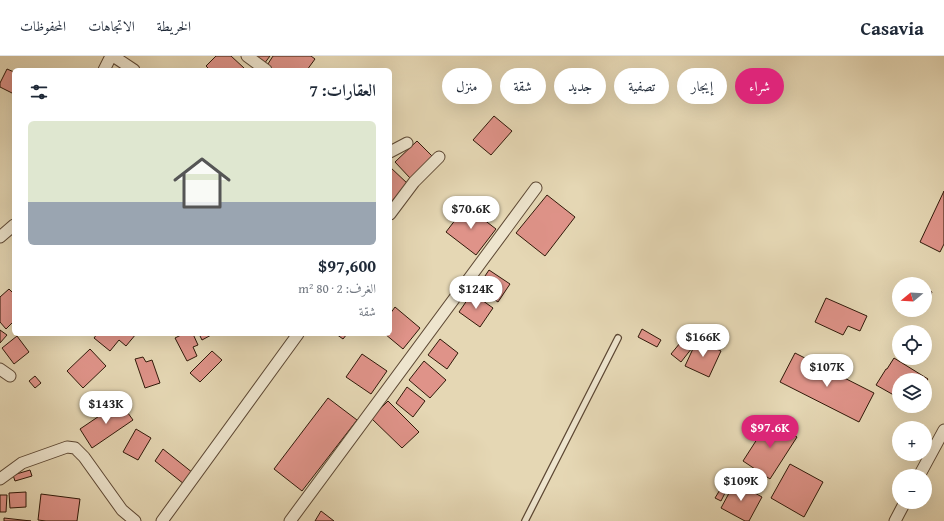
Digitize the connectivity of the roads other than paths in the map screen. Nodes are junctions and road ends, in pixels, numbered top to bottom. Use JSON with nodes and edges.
{"nodes":[{"id":1,"x":112,"y":56,"type":"edge"},
{"id":2,"x":248,"y":56,"type":"edge"},
{"id":3,"x":105,"y":68,"type":"edge"},
{"id":4,"x":131,"y":68,"type":"edge"},
{"id":5,"x":263,"y":68,"type":"edge"},
{"id":6,"x":407,"y":143,"type":"dead end"},
{"id":7,"x":392,"y":151,"type":"edge"},
{"id":8,"x":439,"y":157,"type":"dead end"},
{"id":9,"x":536,"y":188,"type":"dead end"},
{"id":10,"x":392,"y":211,"type":"edge"},
{"id":11,"x":12,"y":226,"type":"edge"},
{"id":12,"x":0,"y":237,"type":"edge"},
{"id":13,"x":297,"y":336,"type":"edge"},
{"id":14,"x":618,"y":338,"type":"dead end"},
{"id":15,"x":0,"y":369,"type":"edge"},
{"id":16,"x":10,"y":376,"type":"dead end"},
{"id":17,"x":944,"y":430,"type":"edge"},
{"id":18,"x":923,"y":469,"type":"edge"},
{"id":19,"x":0,"y":479,"type":"edge"},
{"id":20,"x":902,"y":509,"type":"edge"},
{"id":21,"x":135,"y":521,"type":"edge"},
{"id":22,"x":162,"y":521,"type":"edge"},
{"id":23,"x":290,"y":521,"type":"edge"},
{"id":24,"x":525,"y":521,"type":"edge"},
{"id":25,"x":895,"y":521,"type":"edge"}],
"edges":[{"from":1,"to":3,"type":"street"},
{"from":1,"to":4,"type":"street"},
{"from":2,"to":5,"type":"street"},
{"from":6,"to":7,"type":"street"},
{"from":8,"to":10,"type":"street"},
{"from":9,"to":23,"type":"street"},
{"from":11,"to":12,"type":"street"},
{"from":13,"to":22,"type":"street"},
{"from":14,"to":24,"type":"lane"},
{"from":15,"to":16,"type":"street"},
{"from":17,"to":18,"type":"street"},
{"from":19,"to":21,"type":"street"},
{"from":20,"to":25,"type":"street"}]}
